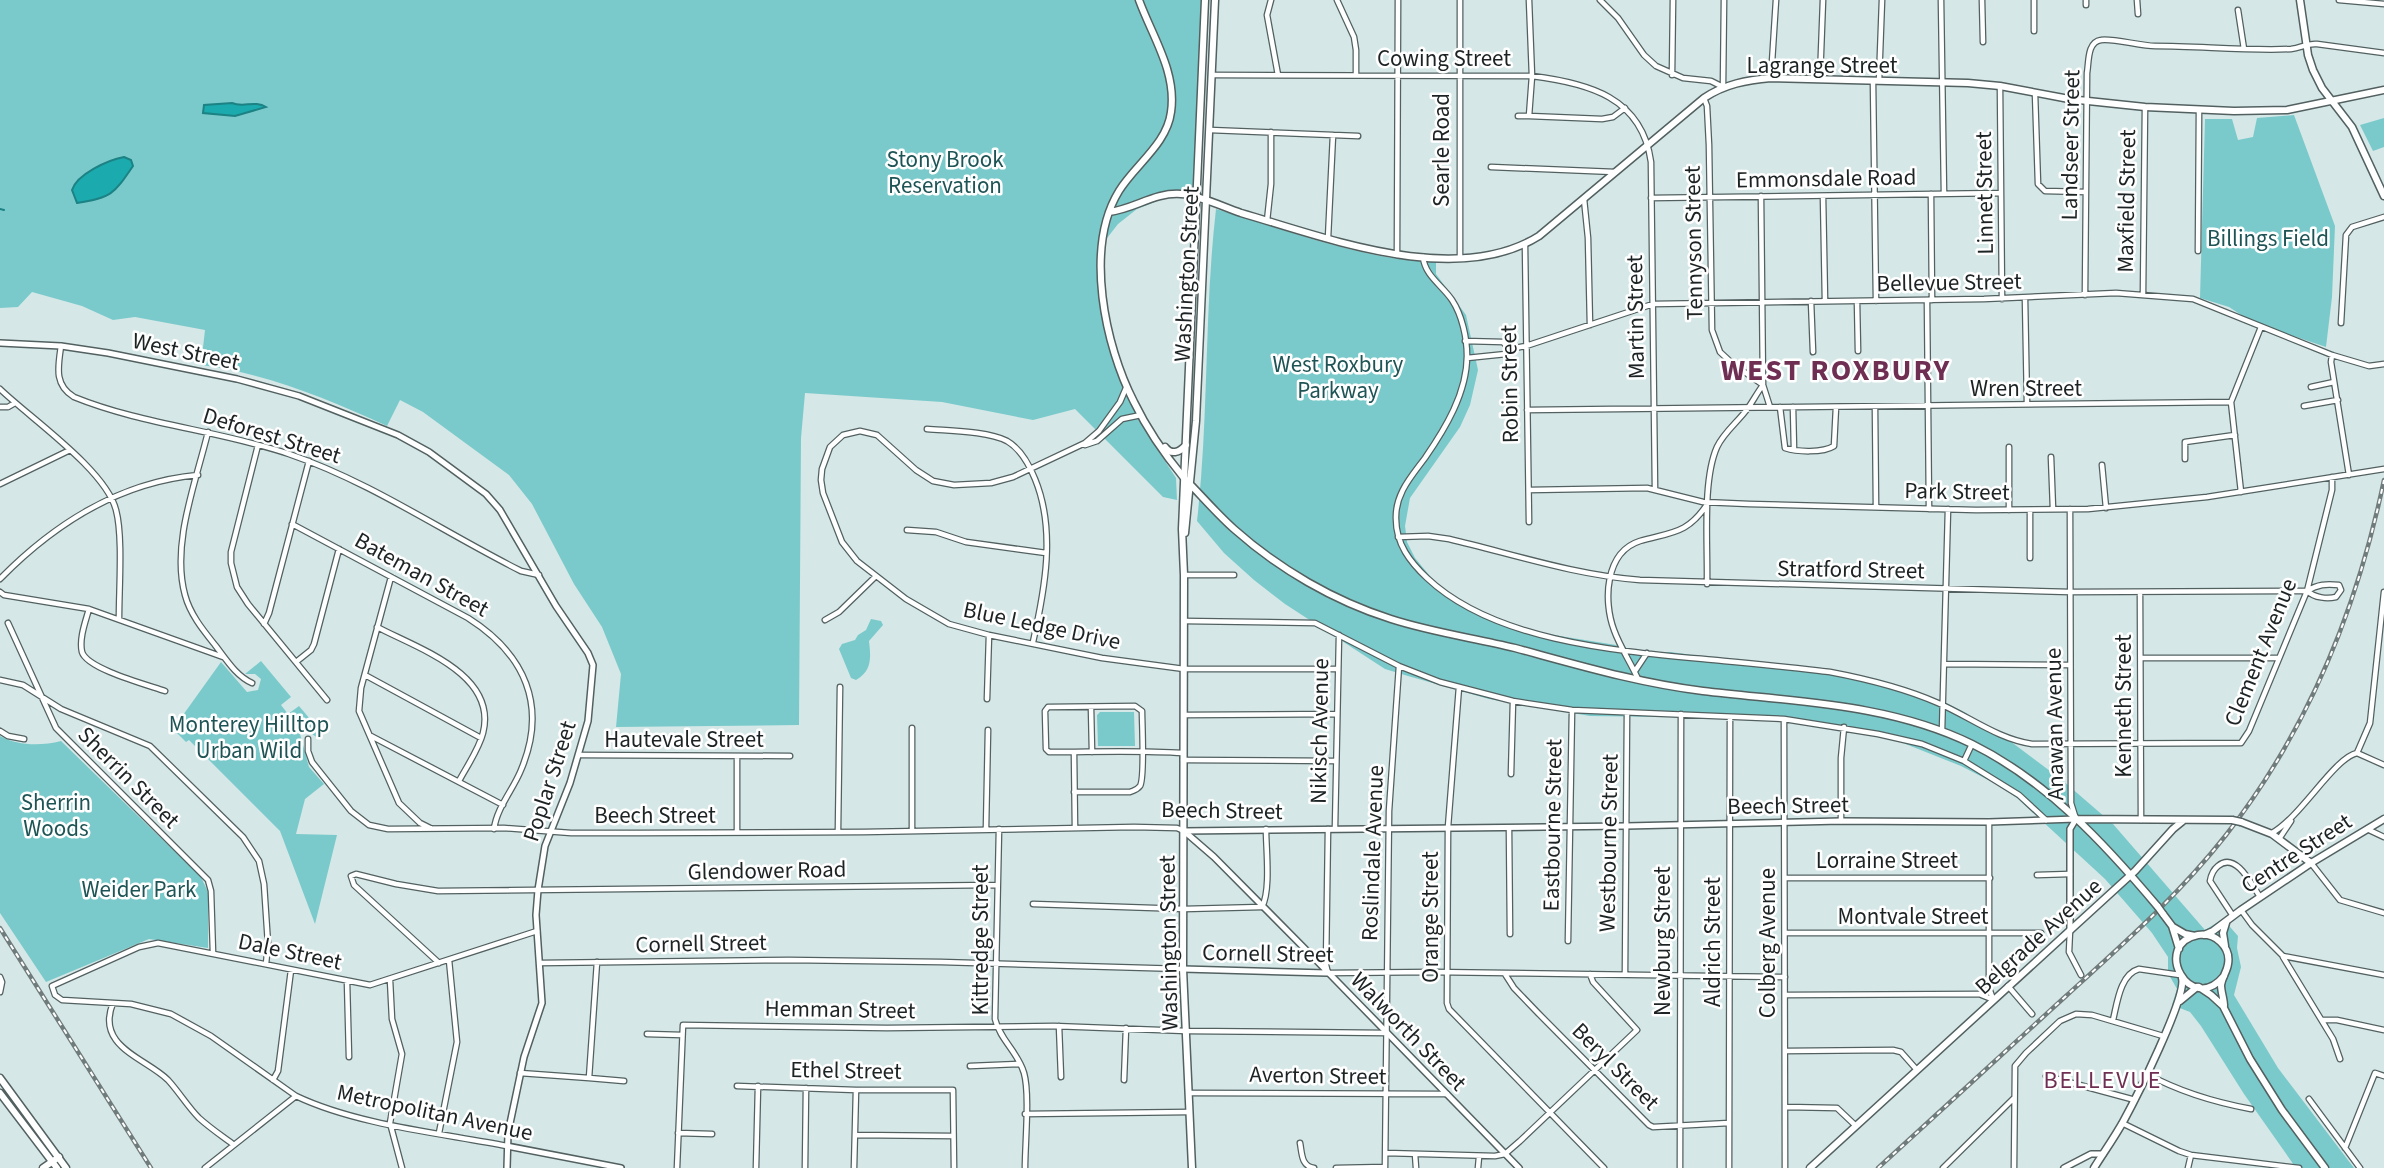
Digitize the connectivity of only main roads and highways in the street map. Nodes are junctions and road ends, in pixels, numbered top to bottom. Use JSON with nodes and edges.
{"nodes":[{"id":1,"x":1139,"y":0,"type":"edge"},
{"id":2,"x":1205,"y":0,"type":"edge"},
{"id":3,"x":1215,"y":0,"type":"edge"},
{"id":4,"x":2300,"y":0,"type":"edge"},
{"id":5,"x":2384,"y":90,"type":"edge"},
{"id":6,"x":2330,"y":99,"type":"junction"},
{"id":7,"x":1197,"y":197,"type":"junction"},
{"id":8,"x":2384,"y":197,"type":"edge"},
{"id":9,"x":1207,"y":202,"type":"junction"},
{"id":10,"x":1109,"y":212,"type":"junction"},
{"id":11,"x":1147,"y":425,"type":"junction"},
{"id":12,"x":1186,"y":445,"type":"junction"},
{"id":13,"x":1184,"y":478,"type":"junction"},
{"id":14,"x":1191,"y":485,"type":"junction"},
{"id":15,"x":1182,"y":549,"type":"junction"},
{"id":16,"x":2076,"y":819,"type":"junction"},
{"id":17,"x":2384,"y":819,"type":"edge"},
{"id":18,"x":2185,"y":820,"type":"junction"},
{"id":19,"x":2311,"y":863,"type":"junction"},
{"id":20,"x":2130,"y":875,"type":"junction"},
{"id":21,"x":2231,"y":918,"type":"junction"},
{"id":22,"x":2172,"y":926,"type":"junction"},
{"id":23,"x":2200,"y":935,"type":"junction"},
{"id":24,"x":2225,"y":948,"type":"junction"},
{"id":25,"x":2178,"y":950,"type":"junction"},
{"id":26,"x":2224,"y":975,"type":"junction"},
{"id":27,"x":2181,"y":976,"type":"junction"},
{"id":28,"x":2198,"y":987,"type":"junction"},
{"id":29,"x":2179,"y":1002,"type":"junction"},
{"id":30,"x":2224,"y":1008,"type":"junction"},
{"id":31,"x":0,"y":1078,"type":"edge"},
{"id":32,"x":0,"y":1093,"type":"edge"},
{"id":33,"x":59,"y":1165,"type":"edge"},
{"id":34,"x":43,"y":1168,"type":"edge"},
{"id":35,"x":1192,"y":1168,"type":"edge"},
{"id":36,"x":1810,"y":1168,"type":"edge"},
{"id":37,"x":2094,"y":1168,"type":"edge"},
{"id":38,"x":2325,"y":1168,"type":"edge"}],
"edges":[{"from":1,"to":10,"type":"main road"},
{"from":2,"to":7,"type":"main road","name":"Washington Street"},
{"from":3,"to":9,"type":"main road","name":"Washington Street"},
{"from":4,"to":6,"type":"main road"},
{"from":5,"to":6,"type":"main road","name":"Lagrange Street"},
{"from":6,"to":8,"type":"main road"},
{"from":6,"to":9,"type":"main road","name":"Lagrange Street"},
{"from":7,"to":9,"type":"main road","name":"Lagrange Street"},
{"from":7,"to":10,"type":"main road"},
{"from":7,"to":12,"type":"main road","name":"Washington Street"},
{"from":9,"to":14,"type":"main road","name":"Washington Street"},
{"from":10,"to":11,"type":"main road"},
{"from":11,"to":12,"type":"main road"},
{"from":11,"to":13,"type":"main road"},
{"from":12,"to":13,"type":"main road","name":"Washington Street"},
{"from":13,"to":14,"type":"main road"},
{"from":13,"to":15,"type":"main road","name":"Washington Street"},
{"from":14,"to":15,"type":"main road","name":"Washington Street"},
{"from":14,"to":16,"type":"main road"},
{"from":15,"to":35,"type":"main road","name":"Washington Street"},
{"from":16,"to":18,"type":"main road","name":"Beech Street"},
{"from":16,"to":20,"type":"main road"},
{"from":17,"to":19,"type":"main road","name":"Centre Street"},
{"from":18,"to":19,"type":"main road","bridge":true},
{"from":18,"to":20,"type":"main road","name":"Belgrade Avenue"},
{"from":19,"to":21,"type":"main road","name":"Centre Street"},
{"from":20,"to":22,"type":"main road","bridge":true},
{"from":20,"to":36,"type":"main road","name":"Belgrade Avenue"},
{"from":21,"to":23,"type":"main road","name":"Centre Street"},
{"from":21,"to":24,"type":"main road","name":"Centre Street"},
{"from":22,"to":23,"type":"main road"},
{"from":22,"to":25,"type":"main road"},
{"from":23,"to":24,"type":"main road"},
{"from":23,"to":25,"type":"main road"},
{"from":24,"to":26,"type":"main road"},
{"from":25,"to":27,"type":"main road"},
{"from":26,"to":28,"type":"main road"},
{"from":26,"to":30,"type":"main road"},
{"from":27,"to":28,"type":"main road"},
{"from":27,"to":29,"type":"main road"},
{"from":28,"to":29,"type":"main road"},
{"from":28,"to":30,"type":"main road"},
{"from":29,"to":37,"type":"main road"},
{"from":30,"to":38,"type":"main road"},
{"from":31,"to":33,"type":"main road"},
{"from":32,"to":33,"type":"main road"},
{"from":33,"to":34,"type":"main road"}]}
